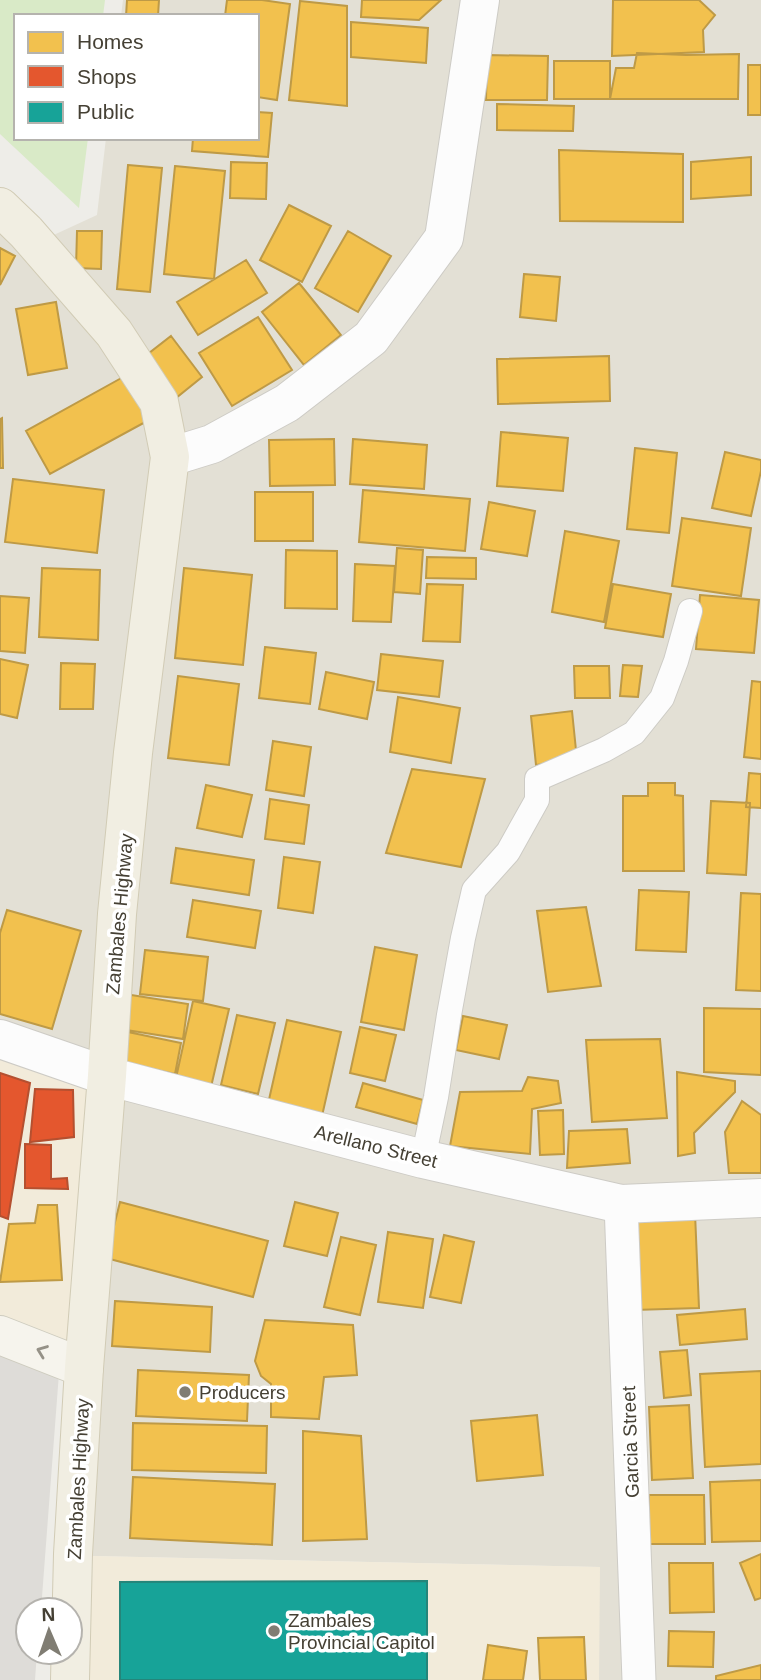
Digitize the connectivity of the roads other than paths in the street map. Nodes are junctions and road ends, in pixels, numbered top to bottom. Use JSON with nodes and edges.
{"nodes":[{"id":1,"x":480,"y":0,"type":"edge"},
{"id":2,"x":0,"y":207,"type":"edge"},
{"id":3,"x":170,"y":457,"type":"junction"},
{"id":4,"x":690,"y":611,"type":"dead end"},
{"id":5,"x":0,"y":1039,"type":"edge"},
{"id":6,"x":107,"y":1076,"type":"junction"},
{"id":7,"x":423,"y":1159,"type":"junction"},
{"id":8,"x":761,"y":1198,"type":"edge"},
{"id":9,"x":621,"y":1204,"type":"junction"},
{"id":10,"x":0,"y":1335,"type":"edge"},
{"id":11,"x":84,"y":1368,"type":"junction"},
{"id":12,"x":70,"y":1680,"type":"edge"},
{"id":13,"x":639,"y":1680,"type":"edge"}],
"edges":[{"from":1,"to":3,"type":"street"},
{"from":2,"to":3,"type":"main road","name":"Zambales Highway"},
{"from":3,"to":6,"type":"main road","name":"Zambales Highway"},
{"from":4,"to":7,"type":"street"},
{"from":5,"to":6,"type":"street","name":"Arellano Street"},
{"from":6,"to":7,"type":"street","name":"Arellano Street"},
{"from":6,"to":11,"type":"main road","name":"Zambales Highway"},
{"from":7,"to":9,"type":"street","name":"Arellano Street"},
{"from":8,"to":9,"type":"street","name":"Arellano Street"},
{"from":9,"to":13,"type":"street","name":"Garcia Street"},
{"from":11,"to":10,"type":"main road","one_way":true},
{"from":11,"to":12,"type":"main road","name":"Zambales Highway"}]}
